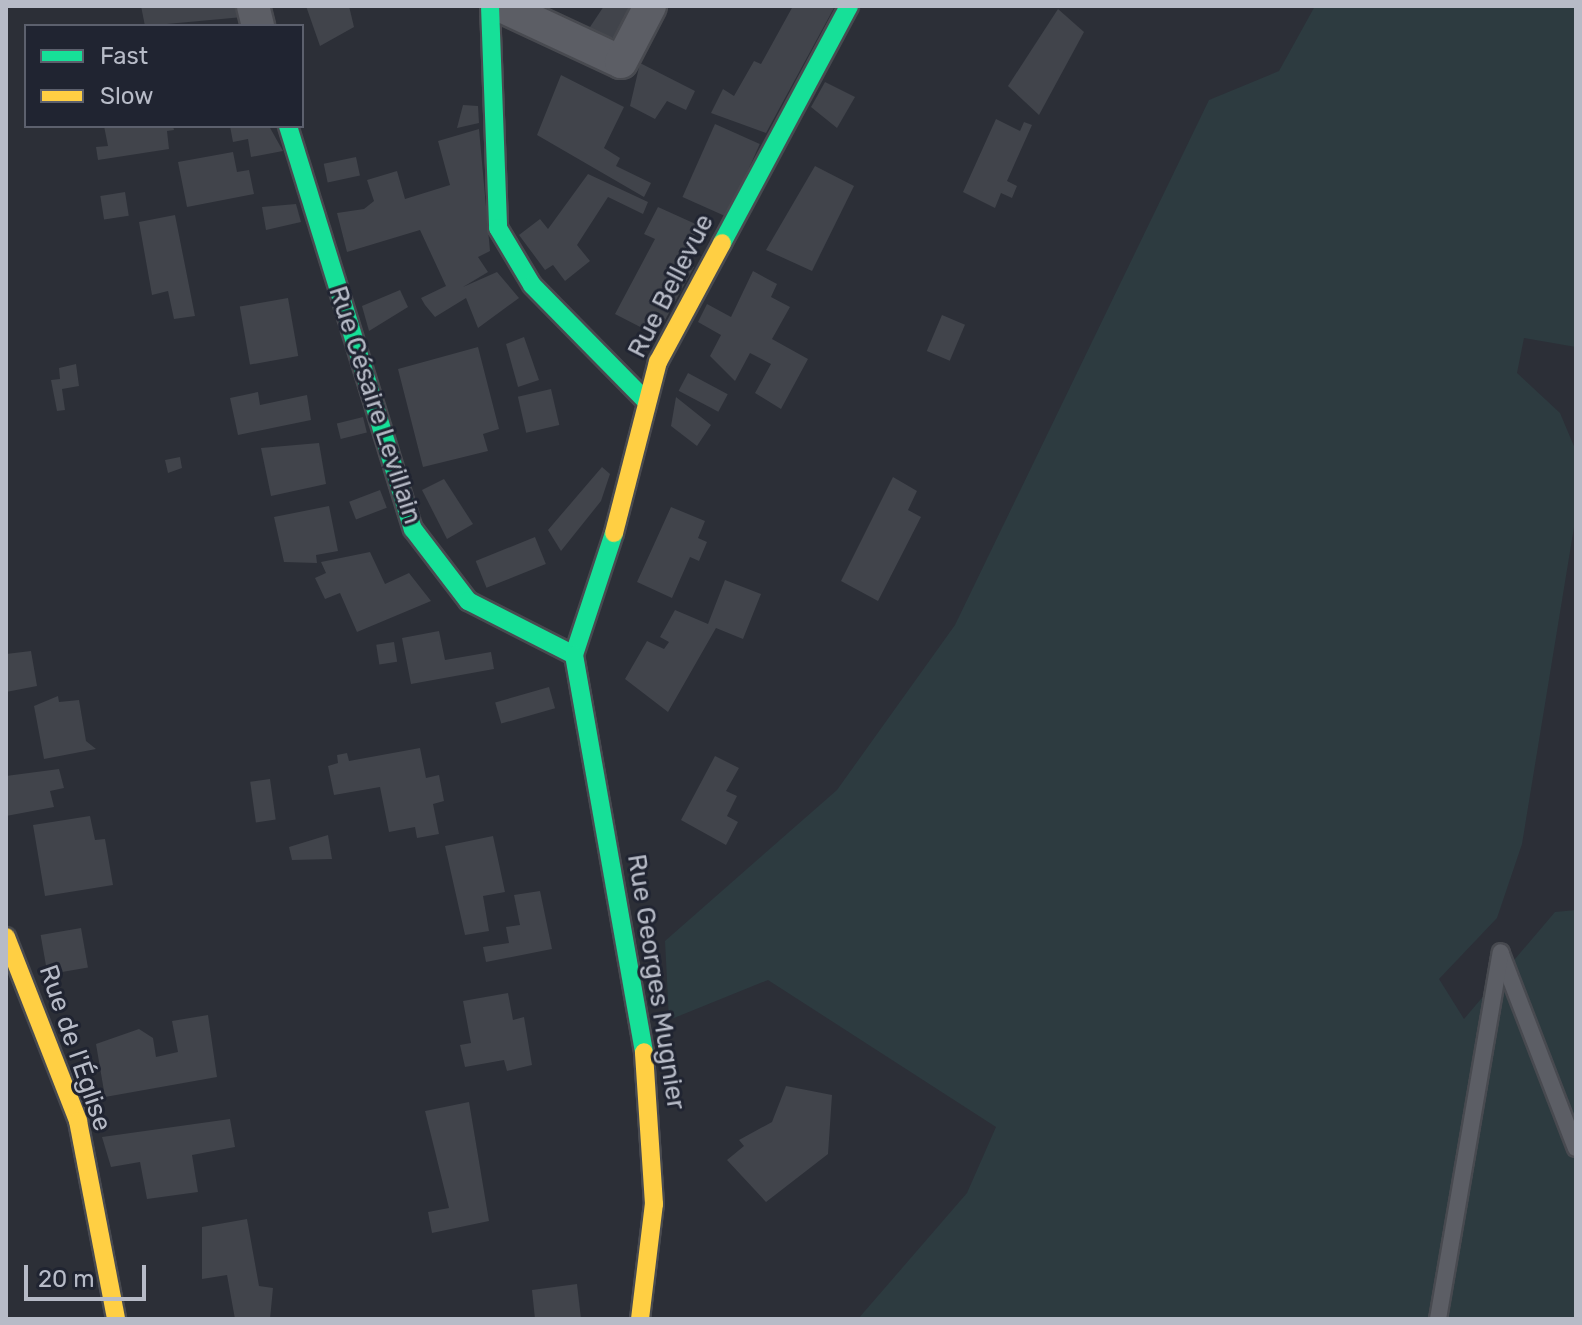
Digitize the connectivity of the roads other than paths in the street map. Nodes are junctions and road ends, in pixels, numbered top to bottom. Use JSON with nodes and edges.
{"nodes":[{"id":1,"x":490,"y":6,"type":"edge"},
{"id":2,"x":501,"y":6,"type":"edge"},
{"id":3,"x":650,"y":6,"type":"edge"},
{"id":4,"x":849,"y":6,"type":"edge"},
{"id":5,"x":289,"y":128,"type":"edge"},
{"id":6,"x":646,"y":401,"type":"junction"},
{"id":7,"x":574,"y":655,"type":"junction"},
{"id":8,"x":6,"y":937,"type":"edge"},
{"id":9,"x":1576,"y":1148,"type":"edge"},
{"id":10,"x":116,"y":1319,"type":"edge"},
{"id":11,"x":640,"y":1319,"type":"edge"},
{"id":12,"x":1438,"y":1319,"type":"edge"}],
"edges":[{"from":1,"to":6,"type":"street"},
{"from":2,"to":3,"type":"street"},
{"from":4,"to":6,"type":"street","name":"Rue Bellevue"},
{"from":5,"to":7,"type":"street","name":"Rue Césaire Levillain"},
{"from":6,"to":7,"type":"street","name":"Rue Bellevue"},
{"from":7,"to":11,"type":"street","name":"Rue Georges Mugnier"},
{"from":8,"to":10,"type":"street","name":"Rue de l'Église"},
{"from":9,"to":12,"type":"lane"}]}
